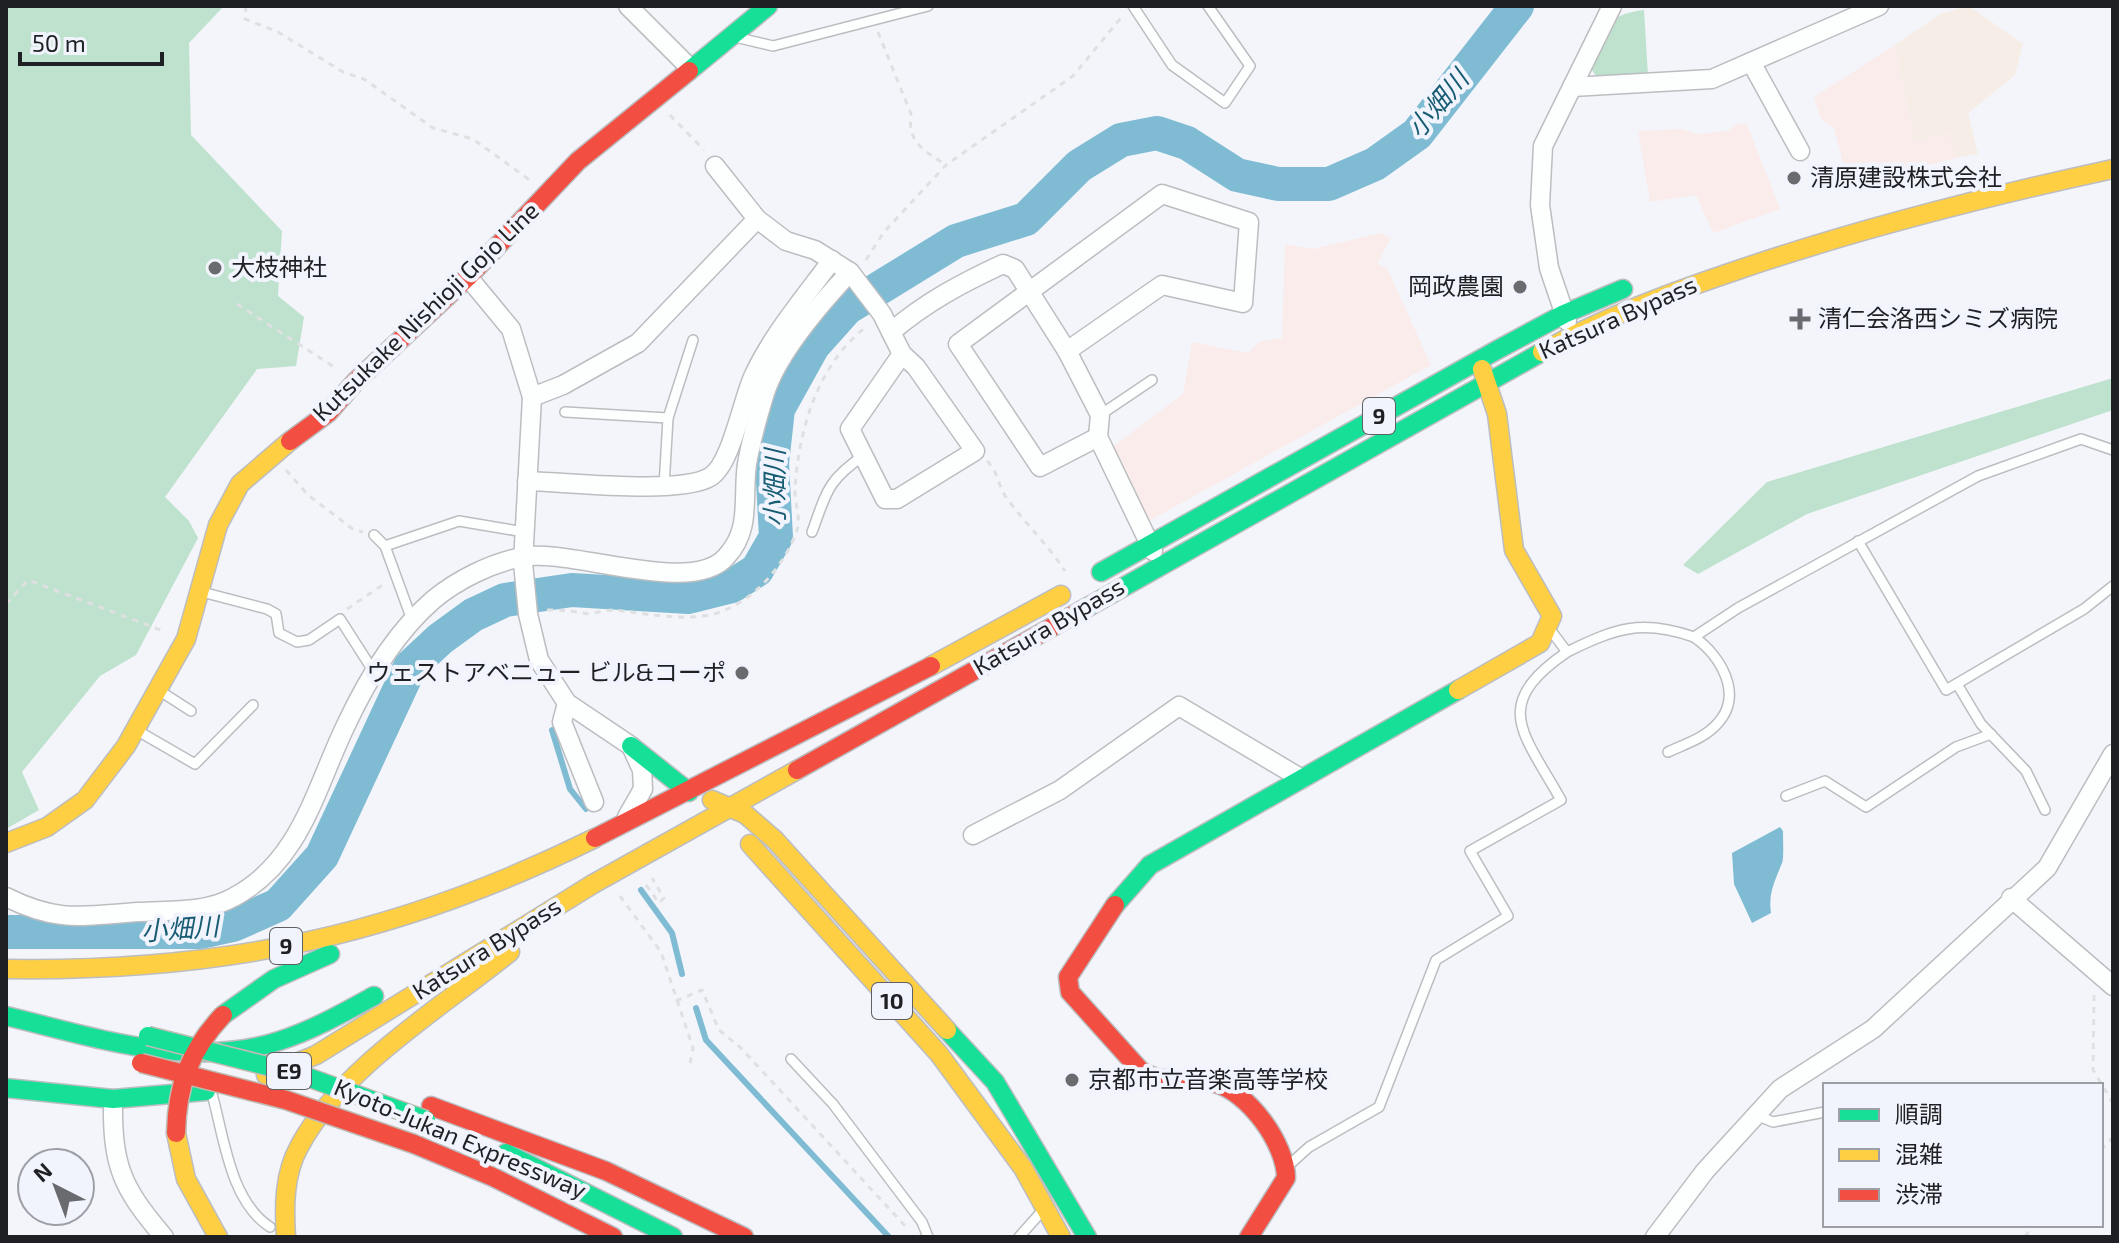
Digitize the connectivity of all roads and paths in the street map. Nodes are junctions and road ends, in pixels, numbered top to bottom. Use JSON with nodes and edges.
{"nodes":[{"id":1,"x":246,"y":6,"type":"edge"},
{"id":2,"x":628,"y":6,"type":"edge"},
{"id":3,"x":768,"y":6,"type":"edge"},
{"id":4,"x":928,"y":6,"type":"edge"},
{"id":5,"x":1132,"y":6,"type":"edge"},
{"id":6,"x":1208,"y":6,"type":"edge"},
{"id":7,"x":1612,"y":6,"type":"edge"},
{"id":8,"x":1879,"y":6,"type":"edge"},
{"id":9,"x":873,"y":20,"type":"junction"},
{"id":10,"x":732,"y":36,"type":"junction"},
{"id":11,"x":1751,"y":62,"type":"junction"},
{"id":12,"x":691,"y":69,"type":"junction"},
{"id":13,"x":1572,"y":87,"type":"junction"},
{"id":14,"x":654,"y":99,"type":"junction"},
{"id":15,"x":1800,"y":151,"type":"dead end"},
{"id":16,"x":946,"y":165,"type":"junction"},
{"id":17,"x":715,"y":166,"type":"joint"},
{"id":18,"x":2113,"y":169,"type":"edge"},
{"id":19,"x":546,"y":194,"type":"junction"},
{"id":20,"x":757,"y":219,"type":"junction"},
{"id":21,"x":832,"y":260,"type":"junction"},
{"id":22,"x":853,"y":275,"type":"junction"},
{"id":23,"x":468,"y":277,"type":"junction"},
{"id":24,"x":1635,"y":284,"type":"dead end"},
{"id":25,"x":1029,"y":291,"type":"junction"},
{"id":26,"x":237,"y":304,"type":"dead end"},
{"id":27,"x":1564,"y":314,"type":"junction"},
{"id":28,"x":891,"y":332,"type":"junction"},
{"id":29,"x":1572,"y":335,"type":"junction"},
{"id":30,"x":693,"y":340,"type":"dead end"},
{"id":31,"x":1067,"y":351,"type":"junction"},
{"id":32,"x":902,"y":354,"type":"junction"},
{"id":33,"x":1478,"y":362,"type":"junction"},
{"id":34,"x":1152,"y":380,"type":"dead end"},
{"id":35,"x":1488,"y":380,"type":"junction"},
{"id":36,"x":356,"y":381,"type":"junction"},
{"id":37,"x":532,"y":397,"type":"junction"},
{"id":38,"x":565,"y":412,"type":"dead end"},
{"id":39,"x":1100,"y":415,"type":"junction"},
{"id":40,"x":668,"y":418,"type":"junction"},
{"id":41,"x":1098,"y":437,"type":"junction"},
{"id":42,"x":2113,"y":450,"type":"edge"},
{"id":43,"x":975,"y":451,"type":"junction"},
{"id":44,"x":272,"y":453,"type":"junction"},
{"id":45,"x":864,"y":455,"type":"junction"},
{"id":46,"x":527,"y":481,"type":"junction"},
{"id":47,"x":664,"y":486,"type":"junction"},
{"id":48,"x":524,"y":532,"type":"junction"},
{"id":49,"x":812,"y":532,"type":"dead end"},
{"id":50,"x":374,"y":535,"type":"joint"},
{"id":51,"x":1858,"y":541,"type":"junction"},
{"id":52,"x":1149,"y":544,"type":"junction"},
{"id":53,"x":385,"y":546,"type":"junction"},
{"id":54,"x":523,"y":560,"type":"junction"},
{"id":55,"x":1160,"y":564,"type":"junction"},
{"id":56,"x":396,"y":576,"type":"junction"},
{"id":57,"x":1082,"y":584,"type":"junction"},
{"id":58,"x":2113,"y":586,"type":"edge"},
{"id":59,"x":199,"y":592,"type":"junction"},
{"id":60,"x":6,"y":604,"type":"edge"},
{"id":61,"x":340,"y":619,"type":"junction"},
{"id":62,"x":412,"y":620,"type":"junction"},
{"id":63,"x":1547,"y":625,"type":"junction"},
{"id":64,"x":1694,"y":637,"type":"junction"},
{"id":65,"x":186,"y":639,"type":"junction"},
{"id":66,"x":1567,"y":652,"type":"junction"},
{"id":67,"x":374,"y":672,"type":"junction"},
{"id":68,"x":1957,"y":684,"type":"junction"},
{"id":69,"x":158,"y":689,"type":"junction"},
{"id":70,"x":567,"y":703,"type":"junction"},
{"id":71,"x":253,"y":705,"type":"dead end"},
{"id":72,"x":191,"y":711,"type":"dead end"},
{"id":73,"x":135,"y":730,"type":"junction"},
{"id":74,"x":1991,"y":734,"type":"junction"},
{"id":75,"x":631,"y":746,"type":"junction"},
{"id":76,"x":1668,"y":752,"type":"dead end"},
{"id":77,"x":2113,"y":754,"type":"edge"},
{"id":78,"x":1302,"y":779,"type":"junction"},
{"id":79,"x":689,"y":792,"type":"junction"},
{"id":80,"x":1786,"y":796,"type":"dead end"},
{"id":81,"x":594,"y":802,"type":"dead end"},
{"id":82,"x":718,"y":810,"type":"junction"},
{"id":83,"x":2045,"y":810,"type":"dead end"},
{"id":84,"x":621,"y":825,"type":"junction"},
{"id":85,"x":973,"y":835,"type":"dead end"},
{"id":86,"x":6,"y":843,"type":"edge"},
{"id":87,"x":602,"y":857,"type":"dead end"},
{"id":88,"x":553,"y":859,"type":"junction"},
{"id":89,"x":644,"y":882,"type":"dead end"},
{"id":90,"x":593,"y":884,"type":"junction"},
{"id":91,"x":534,"y":887,"type":"dead end"},
{"id":92,"x":616,"y":892,"type":"dead end"},
{"id":93,"x":6,"y":897,"type":"edge"},
{"id":94,"x":664,"y":898,"type":"dead end"},
{"id":95,"x":2011,"y":898,"type":"junction"},
{"id":96,"x":465,"y":911,"type":"junction"},
{"id":97,"x":6,"y":969,"type":"edge"},
{"id":98,"x":2096,"y":971,"type":"junction"},
{"id":99,"x":2113,"y":986,"type":"edge"},
{"id":100,"x":384,"y":989,"type":"dead end"},
{"id":101,"x":676,"y":1001,"type":"junction"},
{"id":102,"x":6,"y":1007,"type":"edge"},
{"id":103,"x":6,"y":1016,"type":"edge"},
{"id":104,"x":6,"y":1034,"type":"edge"},
{"id":105,"x":791,"y":1059,"type":"dead end"},
{"id":106,"x":689,"y":1069,"type":"dead end"},
{"id":107,"x":2101,"y":1083,"type":"edge"},
{"id":108,"x":6,"y":1088,"type":"edge"},
{"id":109,"x":211,"y":1090,"type":"junction"},
{"id":110,"x":113,"y":1099,"type":"junction"},
{"id":111,"x":1823,"y":1112,"type":"edge"},
{"id":112,"x":428,"y":1113,"type":"junction"},
{"id":113,"x":1756,"y":1115,"type":"junction"},
{"id":114,"x":414,"y":1144,"type":"junction"},
{"id":115,"x":1288,"y":1166,"type":"junction"},
{"id":116,"x":1045,"y":1208,"type":"junction"},
{"id":117,"x":558,"y":1231,"type":"dead end"},
{"id":118,"x":278,"y":1232,"type":"edge"},
{"id":119,"x":911,"y":1232,"type":"dead end"},
{"id":120,"x":164,"y":1237,"type":"edge"},
{"id":121,"x":218,"y":1237,"type":"edge"},
{"id":122,"x":613,"y":1237,"type":"edge"},
{"id":123,"x":673,"y":1237,"type":"edge"},
{"id":124,"x":744,"y":1237,"type":"edge"},
{"id":125,"x":928,"y":1237,"type":"edge"},
{"id":126,"x":1019,"y":1237,"type":"edge"},
{"id":127,"x":1061,"y":1237,"type":"edge"},
{"id":128,"x":1087,"y":1237,"type":"edge"},
{"id":129,"x":1249,"y":1237,"type":"edge"},
{"id":130,"x":1655,"y":1237,"type":"edge"}],
"edges":[{"from":1,"to":19,"type":"path"},
{"from":2,"to":12,"type":"street"},
{"from":3,"to":10,"type":"main road","name":"Kutsukake Nishioji Gojo Line"},
{"from":4,"to":9,"type":"lane"},
{"from":5,"to":6,"type":"lane"},
{"from":5,"to":16,"type":"path"},
{"from":7,"to":13,"type":"street"},
{"from":8,"to":11,"type":"street"},
{"from":9,"to":10,"type":"lane"},
{"from":9,"to":16,"type":"path"},
{"from":10,"to":12,"type":"main road","name":"Kutsukake Nishioji Gojo Line"},
{"from":11,"to":13,"type":"street"},
{"from":11,"to":15,"type":"street"},
{"from":12,"to":14,"type":"main road","name":"Kutsukake Nishioji Gojo Line"},
{"from":13,"to":27,"type":"street"},
{"from":14,"to":17,"type":"path"},
{"from":14,"to":19,"type":"main road","name":"Kutsukake Nishioji Gojo Line"},
{"from":16,"to":22,"type":"path"},
{"from":17,"to":20,"type":"street"},
{"from":18,"to":29,"type":"main road","name":"Katsura Bypass","number":"9"},
{"from":19,"to":23,"type":"main road","name":"Kutsukake Nishioji Gojo Line"},
{"from":20,"to":21,"type":"street"},
{"from":20,"to":37,"type":"street"},
{"from":21,"to":22,"type":"street"},
{"from":21,"to":47,"type":"street"},
{"from":22,"to":28,"type":"street"},
{"from":22,"to":54,"type":"street"},
{"from":23,"to":36,"type":"main road","name":"Kutsukake Nishioji Gojo Line"},
{"from":23,"to":37,"type":"street"},
{"from":24,"to":27,"type":"main road","name":"Katsura Bypass","number":"9"},
{"from":25,"to":28,"type":"street"},
{"from":25,"to":31,"type":"street"},
{"from":25,"to":31,"type":"street"},
{"from":25,"to":41,"type":"street"},
{"from":26,"to":36,"type":"path"},
{"from":27,"to":29,"type":"street"},
{"from":27,"to":33,"type":"main road","name":"Katsura Bypass","number":"9"},
{"from":28,"to":32,"type":"street"},
{"from":29,"to":35,"type":"main road","name":"Katsura Bypass","number":"9"},
{"from":30,"to":40,"type":"lane"},
{"from":31,"to":39,"type":"street"},
{"from":32,"to":43,"type":"street"},
{"from":32,"to":45,"type":"street"},
{"from":33,"to":35,"type":"main road"},
{"from":33,"to":52,"type":"main road","name":"Katsura Bypass","number":"9"},
{"from":34,"to":39,"type":"lane"},
{"from":35,"to":55,"type":"main road","name":"Katsura Bypass","number":"9"},
{"from":35,"to":63,"type":"main road"},
{"from":36,"to":44,"type":"main road","name":"Kutsukake Nishioji Gojo Line"},
{"from":37,"to":46,"type":"street"},
{"from":38,"to":40,"type":"lane"},
{"from":39,"to":41,"type":"street"},
{"from":40,"to":47,"type":"lane"},
{"from":41,"to":52,"type":"street"},
{"from":42,"to":51,"type":"lane"},
{"from":43,"to":45,"type":"street"},
{"from":43,"to":57,"type":"path"},
{"from":44,"to":50,"type":"path"},
{"from":44,"to":59,"type":"main road","name":"Kutsukake Nishioji Gojo Line"},
{"from":45,"to":49,"type":"lane"},
{"from":46,"to":47,"type":"street"},
{"from":46,"to":48,"type":"street"},
{"from":48,"to":53,"type":"lane"},
{"from":48,"to":54,"type":"street"},
{"from":50,"to":53,"type":"lane"},
{"from":51,"to":64,"type":"lane"},
{"from":51,"to":68,"type":"lane"},
{"from":52,"to":55,"type":"street"},
{"from":52,"to":57,"type":"main road","name":"Katsura Bypass","number":"9"},
{"from":53,"to":56,"type":"lane"},
{"from":54,"to":62,"type":"street"},
{"from":54,"to":70,"type":"street"},
{"from":55,"to":82,"type":"main road","name":"Katsura Bypass","number":"9"},
{"from":56,"to":61,"type":"path"},
{"from":56,"to":62,"type":"lane"},
{"from":57,"to":79,"type":"main road","name":"Katsura Bypass","number":"9"},
{"from":58,"to":68,"type":"lane"},
{"from":59,"to":61,"type":"lane"},
{"from":59,"to":65,"type":"main road","name":"Kutsukake Nishioji Gojo Line"},
{"from":60,"to":65,"type":"path"},
{"from":61,"to":67,"type":"lane"},
{"from":62,"to":67,"type":"street"},
{"from":63,"to":66,"type":"lane"},
{"from":63,"to":78,"type":"main road"},
{"from":64,"to":66,"type":"lane"},
{"from":64,"to":76,"type":"lane"},
{"from":65,"to":69,"type":"main road","name":"Kutsukake Nishioji Gojo Line"},
{"from":66,"to":115,"type":"lane"},
{"from":67,"to":93,"type":"street"},
{"from":68,"to":74,"type":"lane"},
{"from":69,"to":72,"type":"lane"},
{"from":69,"to":73,"type":"main road","name":"Kutsukake Nishioji Gojo Line"},
{"from":70,"to":75,"type":"street"},
{"from":70,"to":81,"type":"street"},
{"from":71,"to":73,"type":"lane"},
{"from":73,"to":86,"type":"main road","name":"Kutsukake Nishioji Gojo Line"},
{"from":74,"to":80,"type":"lane"},
{"from":74,"to":83,"type":"lane"},
{"from":75,"to":79,"type":"main road"},
{"from":75,"to":84,"type":"street"},
{"from":77,"to":95,"type":"street"},
{"from":78,"to":85,"type":"street"},
{"from":78,"to":115,"type":"main road"},
{"from":79,"to":82,"type":"main road","number":"10"},
{"from":79,"to":84,"type":"main road","name":"Katsura Bypass","number":"9"},
{"from":82,"to":87,"type":"main road"},
{"from":82,"to":90,"type":"main road","name":"Katsura Bypass","number":"9"},
{"from":82,"to":116,"type":"main road","number":"10"},
{"from":82,"to":128,"type":"main road","number":"10"},
{"from":84,"to":88,"type":"main road","name":"Katsura Bypass","number":"9"},
{"from":88,"to":96,"type":"main road"},
{"from":88,"to":97,"type":"main road","name":"Katsura Bypass","number":"9"},
{"from":89,"to":94,"type":"path"},
{"from":90,"to":109,"type":"main road","name":"Katsura Bypass","number":"9"},
{"from":90,"to":118,"type":"main road"},
{"from":91,"to":96,"type":"main road"},
{"from":92,"to":101,"type":"path"},
{"from":95,"to":98,"type":"street"},
{"from":95,"to":113,"type":"street"},
{"from":96,"to":121,"type":"main road","bridge":true},
{"from":98,"to":99,"type":"street"},
{"from":98,"to":107,"type":"path"},
{"from":100,"to":103,"type":"main road"},
{"from":101,"to":106,"type":"path"},
{"from":101,"to":119,"type":"path"},
{"from":102,"to":112,"type":"main road","number":"E9","bridge":true},
{"from":104,"to":114,"type":"main road","name":"Kyoto-Jukan Expressway","number":"E9","bridge":true},
{"from":105,"to":125,"type":"lane"},
{"from":108,"to":110,"type":"main road","name":"Katsura Bypass","number":"9"},
{"from":109,"to":110,"type":"main road","name":"Katsura Bypass","number":"9"},
{"from":109,"to":118,"type":"lane"},
{"from":110,"to":120,"type":"street"},
{"from":111,"to":113,"type":"lane"},
{"from":112,"to":123,"type":"main road","name":"Kyoto-Jukan Expressway"},
{"from":112,"to":124,"type":"main road"},
{"from":113,"to":130,"type":"street"},
{"from":114,"to":117,"type":"main road"},
{"from":114,"to":122,"type":"main road","name":"Kyoto-Jukan Expressway","number":"E9"},
{"from":115,"to":129,"type":"main road"},
{"from":116,"to":126,"type":"lane"},
{"from":116,"to":127,"type":"main road","number":"10"}]}
